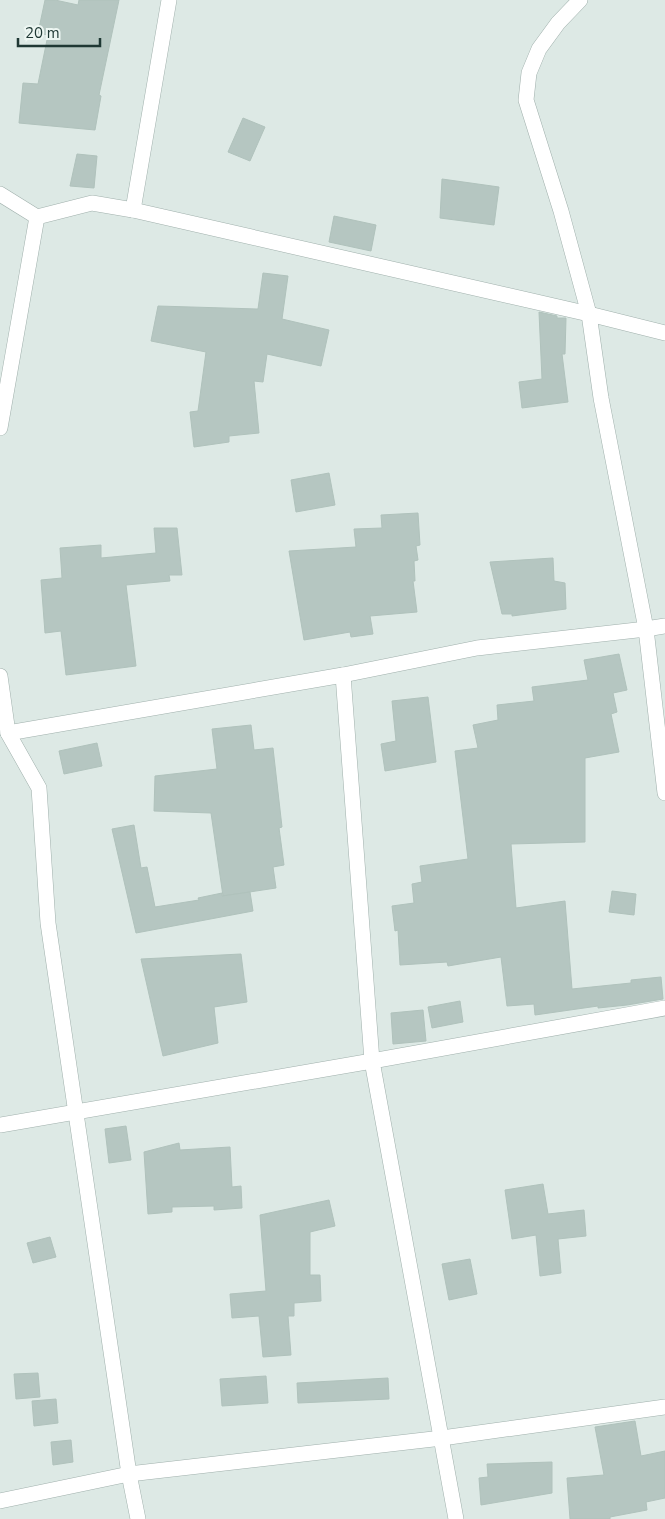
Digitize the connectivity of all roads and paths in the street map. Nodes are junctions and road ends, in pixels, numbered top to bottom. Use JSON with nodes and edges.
{"nodes":[{"id":1,"x":169,"y":0,"type":"edge"},
{"id":2,"x":580,"y":0,"type":"edge"},
{"id":3,"x":0,"y":194,"type":"edge"},
{"id":4,"x":133,"y":210,"type":"junction"},
{"id":5,"x":37,"y":217,"type":"junction"},
{"id":6,"x":589,"y":314,"type":"junction"},
{"id":7,"x":665,"y":333,"type":"edge"},
{"id":8,"x":0,"y":428,"type":"edge"},
{"id":9,"x":665,"y":626,"type":"edge"},
{"id":10,"x":646,"y":629,"type":"junction"},
{"id":11,"x":0,"y":676,"type":"edge"},
{"id":12,"x":342,"y":676,"type":"junction"},
{"id":13,"x":8,"y":733,"type":"junction"},
{"id":14,"x":665,"y":792,"type":"edge"},
{"id":15,"x":665,"y":1008,"type":"edge"},
{"id":16,"x":372,"y":1061,"type":"junction"},
{"id":17,"x":77,"y":1112,"type":"junction"},
{"id":18,"x":0,"y":1125,"type":"edge"},
{"id":19,"x":665,"y":1407,"type":"edge"},
{"id":20,"x":442,"y":1438,"type":"junction"},
{"id":21,"x":130,"y":1474,"type":"junction"},
{"id":22,"x":0,"y":1501,"type":"edge"},
{"id":23,"x":138,"y":1519,"type":"edge"},
{"id":24,"x":456,"y":1519,"type":"edge"}],
"edges":[{"from":1,"to":4,"type":"street"},
{"from":2,"to":6,"type":"street"},
{"from":3,"to":5,"type":"street"},
{"from":4,"to":5,"type":"street"},
{"from":4,"to":6,"type":"street"},
{"from":5,"to":8,"type":"street"},
{"from":6,"to":7,"type":"street"},
{"from":6,"to":10,"type":"street"},
{"from":9,"to":10,"type":"street"},
{"from":10,"to":12,"type":"street"},
{"from":10,"to":14,"type":"street"},
{"from":11,"to":13,"type":"street"},
{"from":12,"to":13,"type":"street"},
{"from":12,"to":16,"type":"street"},
{"from":13,"to":17,"type":"street"},
{"from":15,"to":16,"type":"street"},
{"from":16,"to":17,"type":"street"},
{"from":16,"to":20,"type":"street"},
{"from":17,"to":18,"type":"street"},
{"from":17,"to":21,"type":"street"},
{"from":19,"to":20,"type":"street"},
{"from":20,"to":21,"type":"street"},
{"from":20,"to":24,"type":"street"},
{"from":21,"to":22,"type":"street"},
{"from":21,"to":23,"type":"street"}]}
